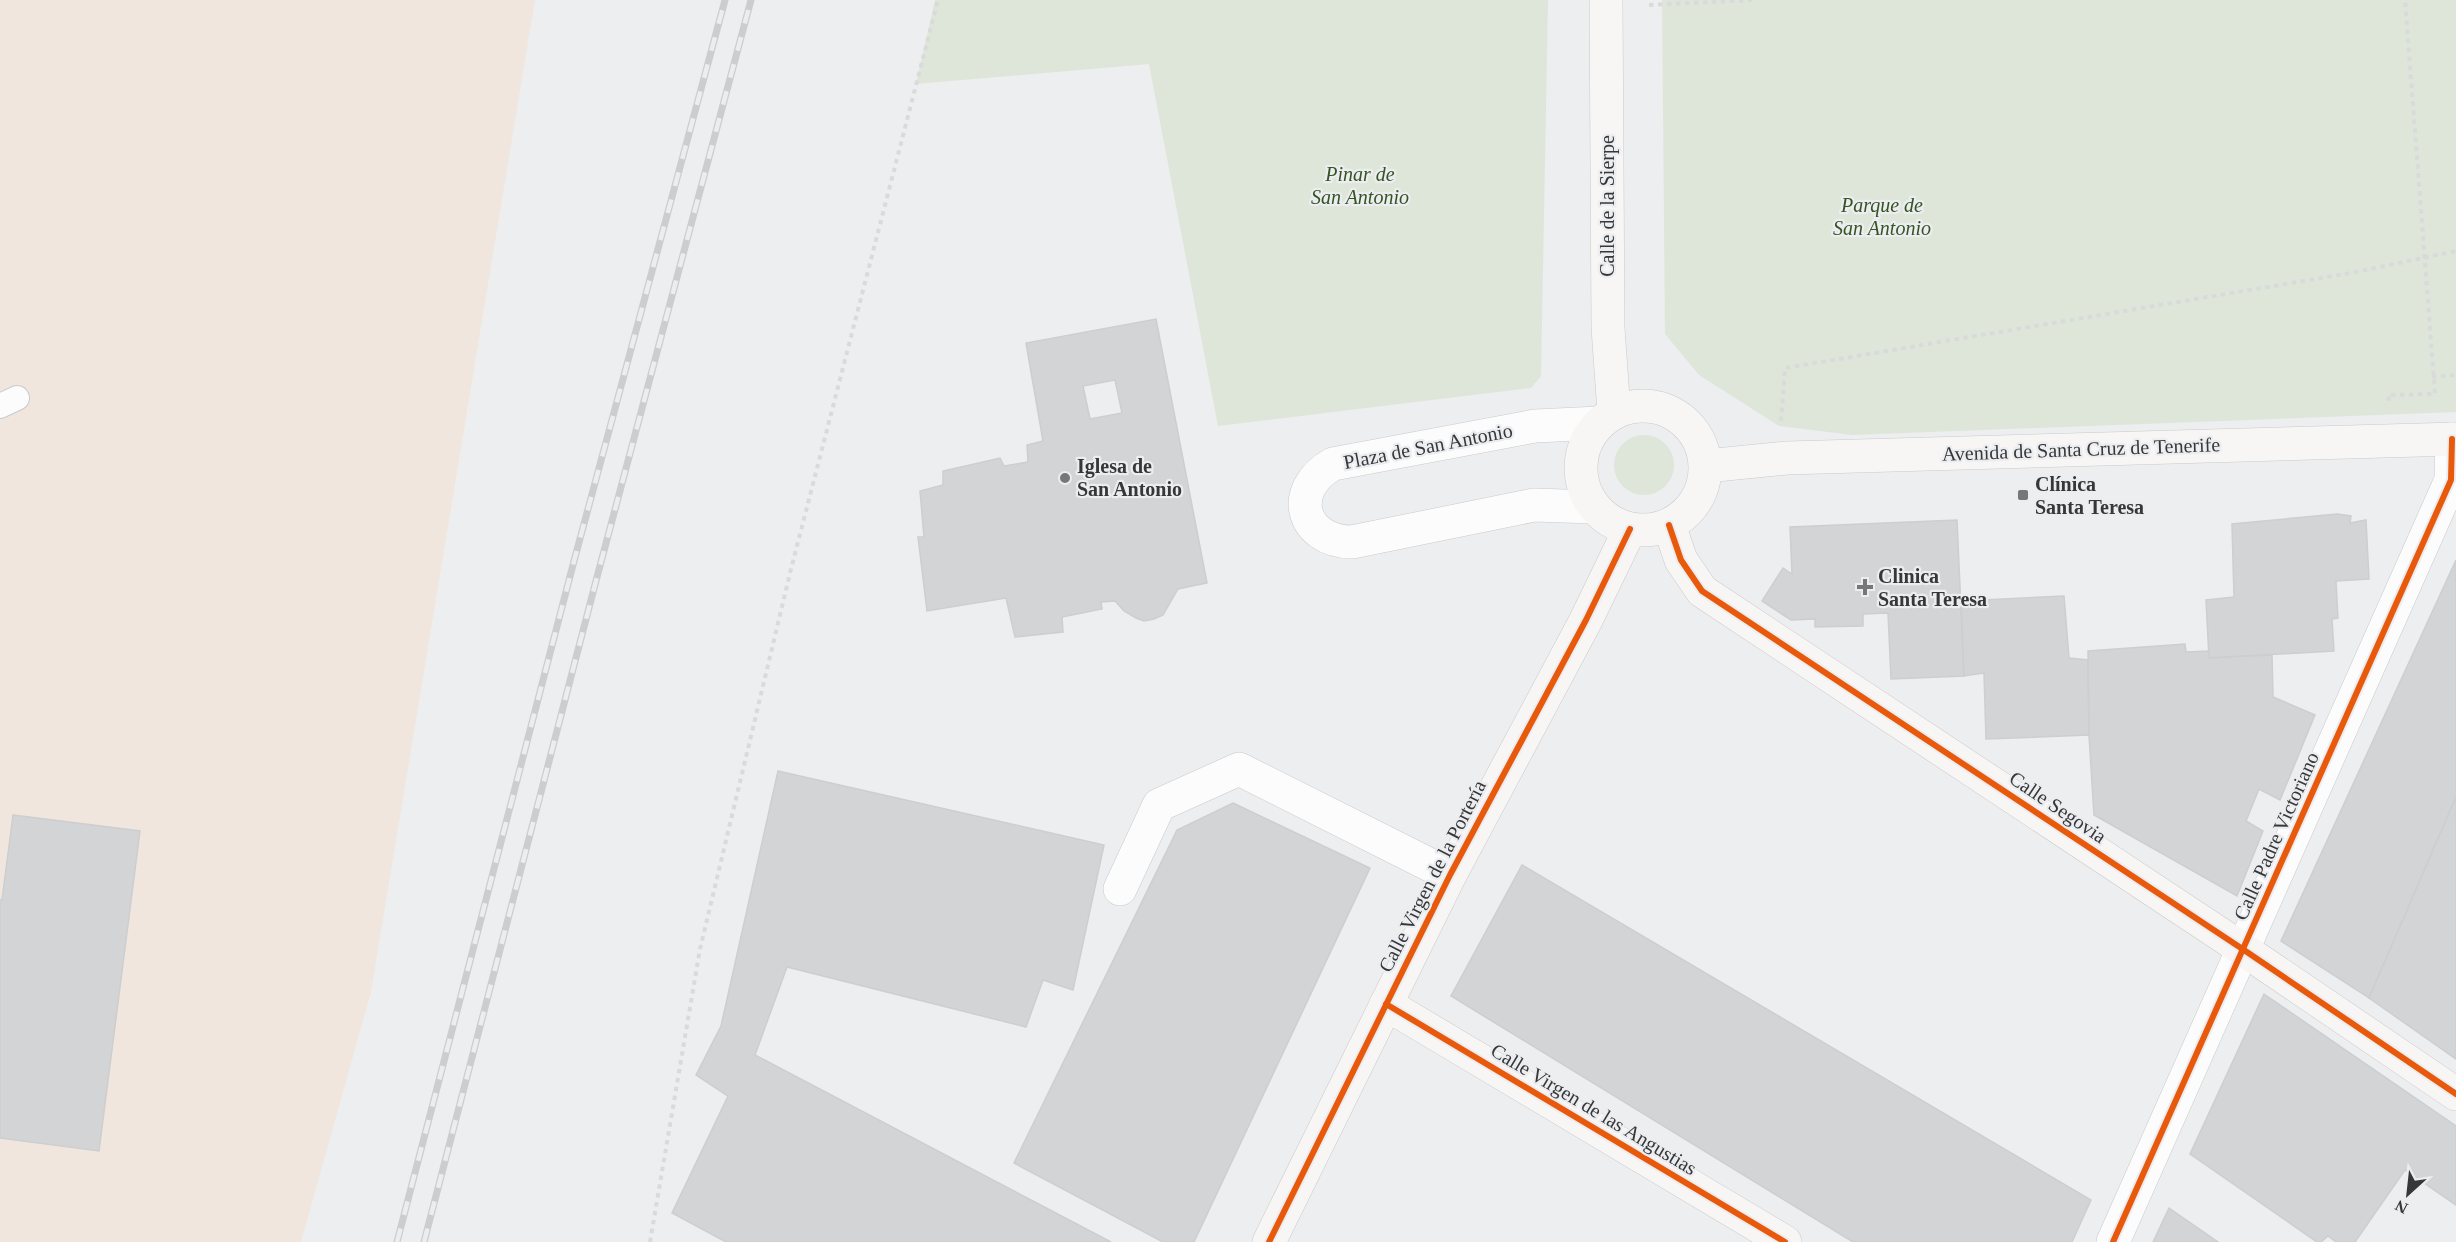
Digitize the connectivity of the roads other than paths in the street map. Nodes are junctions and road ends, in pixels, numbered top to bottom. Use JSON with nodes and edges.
{"nodes":[{"id":1,"x":1606,"y":0,"type":"edge"},
{"id":2,"x":1607,"y":417,"type":"junction"},
{"id":3,"x":2454,"y":439,"type":"edge"},
{"id":4,"x":1706,"y":466,"type":"junction"},
{"id":5,"x":2453,"y":482,"type":"edge"},
{"id":6,"x":1594,"y":507,"type":"junction"},
{"id":7,"x":1669,"y":525,"type":"junction"},
{"id":8,"x":1630,"y":529,"type":"junction"},
{"id":9,"x":1450,"y":875,"type":"junction"},
{"id":10,"x":1120,"y":889,"type":"dead end"},
{"id":11,"x":2244,"y":950,"type":"junction"},
{"id":12,"x":1386,"y":1004,"type":"junction"},
{"id":13,"x":2456,"y":1094,"type":"edge"},
{"id":14,"x":1269,"y":1242,"type":"edge"},
{"id":15,"x":1785,"y":1242,"type":"edge"},
{"id":16,"x":2113,"y":1242,"type":"edge"}],
"edges":[{"from":1,"to":2,"type":"street","name":"Calle de la Sierpe"},
{"from":2,"to":4,"type":"street"},
{"from":2,"to":6,"type":"street"},
{"from":2,"to":6,"type":"street","name":"Plaza de San Antonio"},
{"from":3,"to":4,"type":"street","name":"Avenida de Santa Cruz de Tenerife"},
{"from":3,"to":5,"type":"street","name":"Calle Padre Victoriano"},
{"from":4,"to":7,"type":"street"},
{"from":5,"to":11,"type":"street","name":"Calle Padre Victoriano"},
{"from":6,"to":8,"type":"street"},
{"from":7,"to":8,"type":"street"},
{"from":7,"to":11,"type":"street","name":"Calle Segovia"},
{"from":8,"to":9,"type":"street","name":"Calle Virgen de la Portería"},
{"from":9,"to":10,"type":"street","name":"Calle Virgen de la Portería"},
{"from":9,"to":12,"type":"street","name":"Calle Virgen de la Portería"},
{"from":11,"to":13,"type":"street","name":"Calle Segovia"},
{"from":11,"to":16,"type":"street","name":"Calle Padre Victoriano"},
{"from":12,"to":14,"type":"street","name":"Calle Virgen de la Portería"},
{"from":12,"to":15,"type":"street","name":"Calle Virgen de las Angustias"}]}
